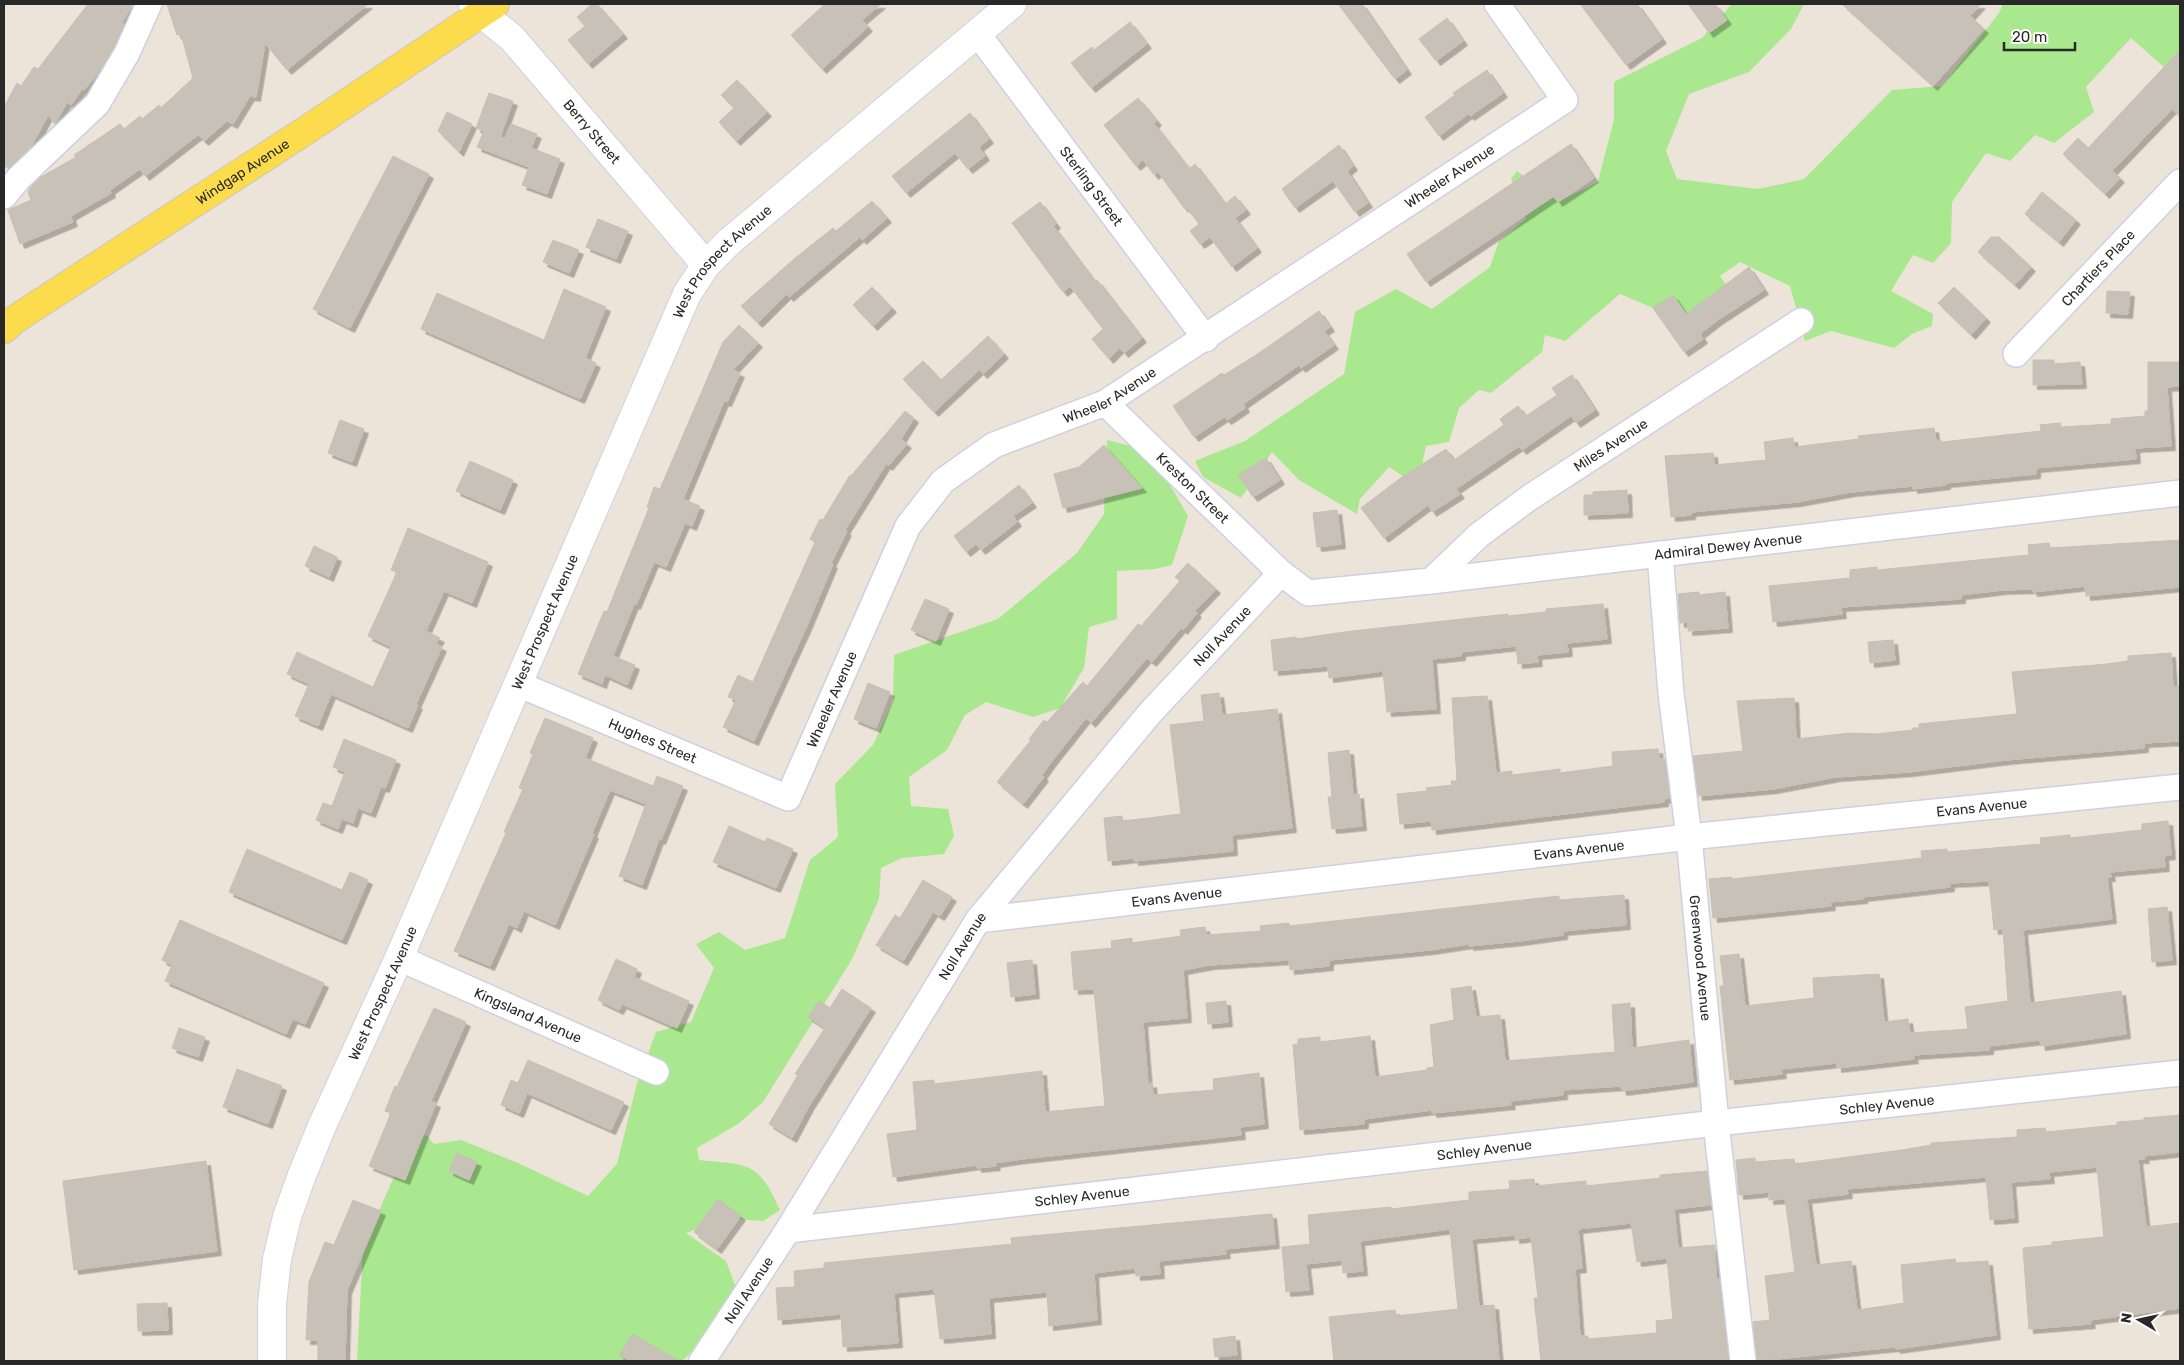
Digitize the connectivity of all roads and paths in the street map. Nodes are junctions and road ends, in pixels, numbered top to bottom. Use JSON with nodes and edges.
{"nodes":[{"id":1,"x":149,"y":4,"type":"edge"},
{"id":2,"x":1012,"y":4,"type":"edge"},
{"id":3,"x":1497,"y":4,"type":"edge"},
{"id":4,"x":483,"y":7,"type":"edge"},
{"id":5,"x":977,"y":33,"type":"junction"},
{"id":6,"x":2180,"y":182,"type":"edge"},
{"id":7,"x":4,"y":196,"type":"edge"},
{"id":8,"x":706,"y":265,"type":"junction"},
{"id":9,"x":1801,"y":321,"type":"dead end"},
{"id":10,"x":4,"y":329,"type":"edge"},
{"id":11,"x":1206,"y":339,"type":"junction"},
{"id":12,"x":2016,"y":354,"type":"dead end"},
{"id":13,"x":1105,"y":403,"type":"junction"},
{"id":14,"x":2180,"y":493,"type":"edge"},
{"id":15,"x":1660,"y":554,"type":"junction"},
{"id":16,"x":1281,"y":573,"type":"junction"},
{"id":17,"x":1431,"y":581,"type":"junction"},
{"id":18,"x":518,"y":684,"type":"junction"},
{"id":19,"x":2180,"y":787,"type":"edge"},
{"id":20,"x":788,"y":798,"type":"joint"},
{"id":21,"x":1689,"y":837,"type":"junction"},
{"id":22,"x":978,"y":920,"type":"junction"},
{"id":23,"x":399,"y":958,"type":"junction"},
{"id":24,"x":656,"y":1072,"type":"dead end"},
{"id":25,"x":2180,"y":1073,"type":"edge"},
{"id":26,"x":1716,"y":1123,"type":"junction"},
{"id":27,"x":788,"y":1230,"type":"junction"},
{"id":28,"x":272,"y":1361,"type":"edge"},
{"id":29,"x":702,"y":1361,"type":"edge"},
{"id":30,"x":1743,"y":1361,"type":"edge"}],
"edges":[{"from":1,"to":7,"type":"street"},
{"from":2,"to":5,"type":"street","name":"West Prospect Avenue"},
{"from":3,"to":11,"type":"street","name":"Wheeler Avenue"},
{"from":4,"to":8,"type":"street","name":"Berry Street"},
{"from":4,"to":10,"type":"main road","name":"Windgap Avenue"},
{"from":5,"to":8,"type":"street","name":"West Prospect Avenue"},
{"from":5,"to":11,"type":"street","name":"Sterling Street"},
{"from":6,"to":12,"type":"street","name":"Chartiers Place"},
{"from":8,"to":18,"type":"street","name":"West Prospect Avenue"},
{"from":9,"to":17,"type":"street","name":"Miles Avenue"},
{"from":11,"to":13,"type":"street","name":"Wheeler Avenue"},
{"from":13,"to":16,"type":"street","name":"Kreston Street"},
{"from":13,"to":20,"type":"street","name":"Wheeler Avenue"},
{"from":14,"to":15,"type":"street","name":"Admiral Dewey Avenue"},
{"from":15,"to":17,"type":"street","name":"Admiral Dewey Avenue"},
{"from":15,"to":21,"type":"street","name":"Greenwood Avenue"},
{"from":16,"to":17,"type":"street","name":"Admiral Dewey Avenue"},
{"from":16,"to":22,"type":"street","name":"Noll Avenue"},
{"from":18,"to":20,"type":"street","name":"Hughes Street"},
{"from":18,"to":23,"type":"street","name":"West Prospect Avenue"},
{"from":19,"to":21,"type":"street","name":"Evans Avenue"},
{"from":21,"to":22,"type":"street","name":"Evans Avenue"},
{"from":21,"to":26,"type":"street","name":"Greenwood Avenue"},
{"from":22,"to":27,"type":"street","name":"Noll Avenue"},
{"from":23,"to":24,"type":"street","name":"Kingsland Avenue"},
{"from":23,"to":28,"type":"street","name":"West Prospect Avenue"},
{"from":25,"to":26,"type":"street","name":"Schley Avenue"},
{"from":26,"to":27,"type":"street","name":"Schley Avenue"},
{"from":26,"to":30,"type":"street","name":"Greenwood Avenue"},
{"from":27,"to":29,"type":"street","name":"Noll Avenue"}]}
